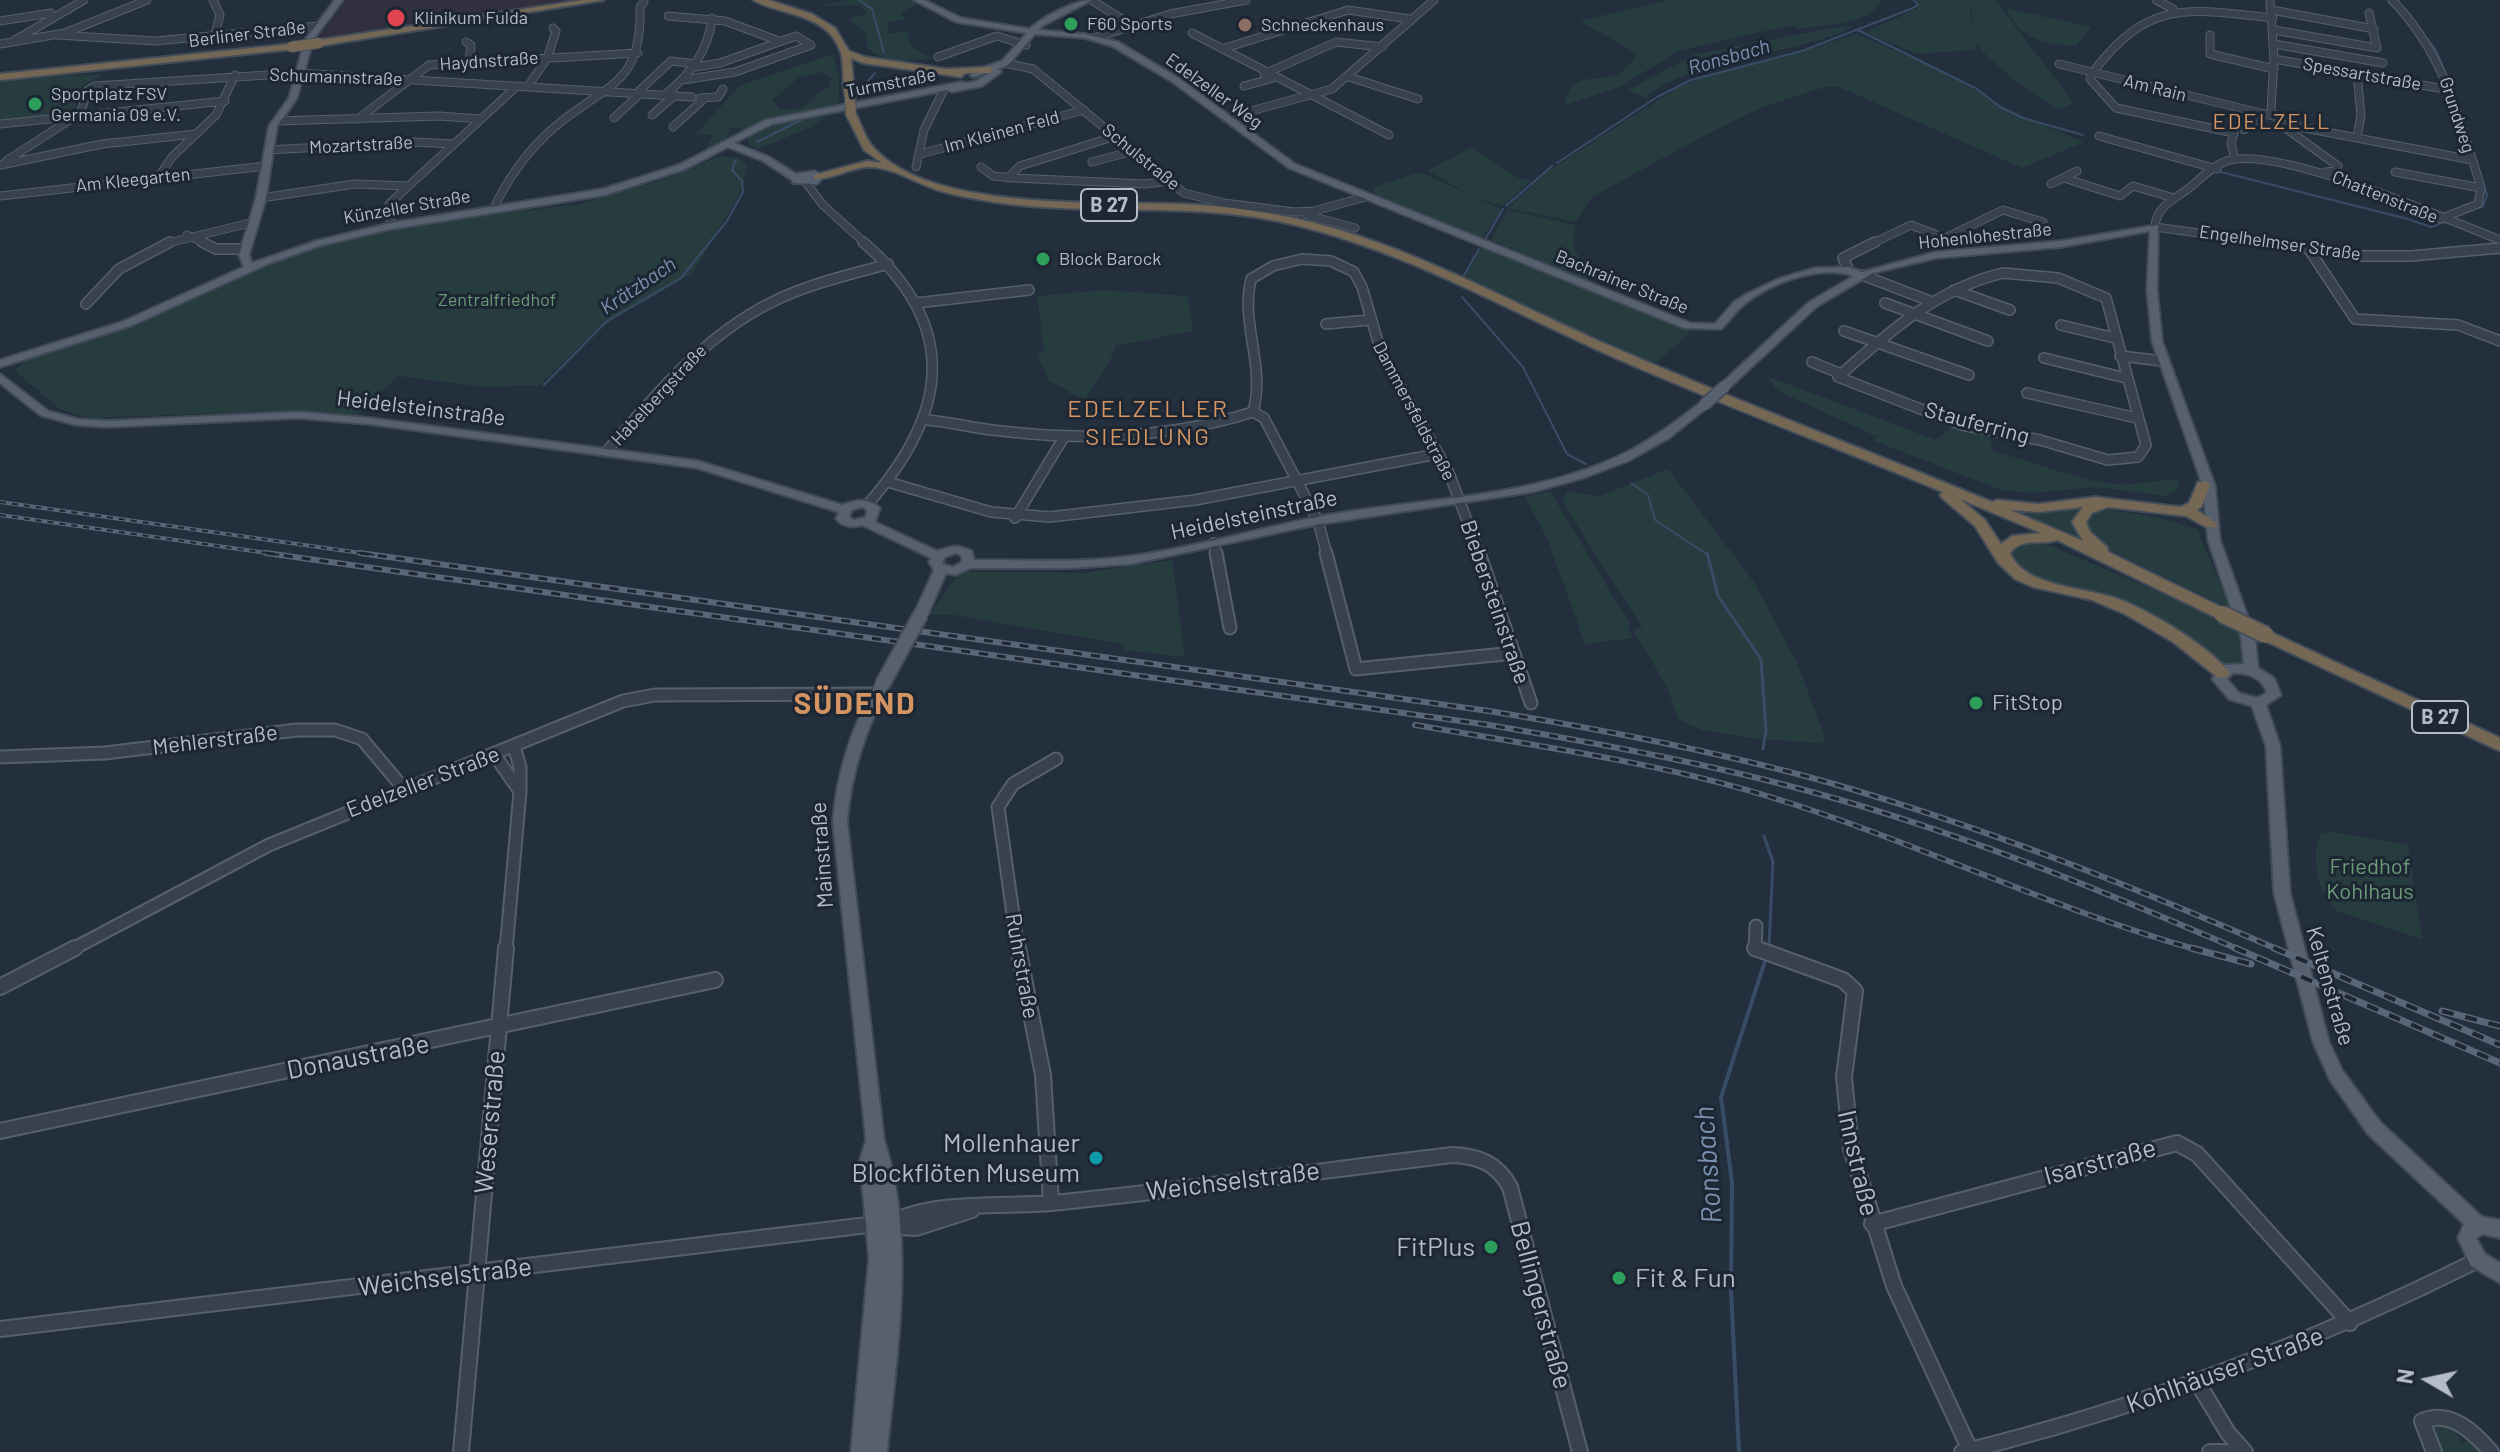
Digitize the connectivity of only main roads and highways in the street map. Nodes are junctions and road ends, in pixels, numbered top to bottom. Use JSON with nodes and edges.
{"nodes":[{"id":1,"x":339,"y":0,"type":"edge"},
{"id":2,"x":586,"y":0,"type":"edge"},
{"id":3,"x":600,"y":0,"type":"edge"},
{"id":4,"x":743,"y":0,"type":"edge"},
{"id":5,"x":757,"y":0,"type":"edge"},
{"id":6,"x":918,"y":0,"type":"edge"},
{"id":7,"x":1090,"y":0,"type":"edge"},
{"id":8,"x":496,"y":16,"type":"junction"},
{"id":9,"x":1002,"y":29,"type":"junction"},
{"id":10,"x":1035,"y":31,"type":"junction"},
{"id":11,"x":314,"y":42,"type":"junction"},
{"id":12,"x":1025,"y":44,"type":"junction"},
{"id":13,"x":846,"y":53,"type":"junction"},
{"id":14,"x":898,"y":65,"type":"junction"},
{"id":15,"x":936,"y":70,"type":"junction"},
{"id":16,"x":993,"y":70,"type":"junction"},
{"id":17,"x":0,"y":77,"type":"edge"},
{"id":18,"x":958,"y":79,"type":"junction"},
{"id":19,"x":847,"y":82,"type":"junction"},
{"id":20,"x":937,"y":92,"type":"junction"},
{"id":21,"x":827,"y":111,"type":"joint"},
{"id":22,"x":745,"y":133,"type":"junction"},
{"id":23,"x":862,"y":141,"type":"junction"},
{"id":24,"x":728,"y":144,"type":"junction"},
{"id":25,"x":747,"y":151,"type":"junction"},
{"id":26,"x":703,"y":157,"type":"junction"},
{"id":27,"x":896,"y":169,"type":"junction"},
{"id":28,"x":817,"y":176,"type":"junction"},
{"id":29,"x":1365,"y":197,"type":"joint"},
{"id":30,"x":249,"y":268,"type":"junction"},
{"id":31,"x":1862,"y":275,"type":"junction"},
{"id":32,"x":0,"y":364,"type":"edge"},
{"id":33,"x":0,"y":377,"type":"edge"},
{"id":34,"x":1704,"y":405,"type":"joint"},
{"id":35,"x":2203,"y":478,"type":"junction"},
{"id":36,"x":1938,"y":486,"type":"junction"},
{"id":37,"x":1968,"y":498,"type":"junction"},
{"id":38,"x":844,"y":510,"type":"junction"},
{"id":39,"x":2182,"y":511,"type":"junction"},
{"id":40,"x":868,"y":521,"type":"junction"},
{"id":41,"x":2211,"y":524,"type":"junction"},
{"id":42,"x":2064,"y":538,"type":"junction"},
{"id":43,"x":969,"y":560,"type":"junction"},
{"id":44,"x":943,"y":562,"type":"junction"},
{"id":45,"x":2123,"y":565,"type":"junction"},
{"id":46,"x":2009,"y":567,"type":"junction"},
{"id":47,"x":2225,"y":670,"type":"junction"},
{"id":48,"x":2252,"y":671,"type":"junction"},
{"id":49,"x":2258,"y":703,"type":"junction"},
{"id":50,"x":2500,"y":745,"type":"edge"},
{"id":51,"x":883,"y":1224,"type":"junction"},
{"id":52,"x":2479,"y":1226,"type":"junction"},
{"id":53,"x":2500,"y":1229,"type":"edge"},
{"id":54,"x":2500,"y":1274,"type":"edge"},
{"id":55,"x":861,"y":1452,"type":"edge"},
{"id":56,"x":877,"y":1452,"type":"edge"}],
"edges":[{"from":1,"to":11,"type":"main road"},
{"from":2,"to":8,"type":"highway","name":"Berliner Straße"},
{"from":3,"to":8,"type":"highway","name":"Berliner Straße"},
{"from":4,"to":19,"type":"highway","number":"B 27"},
{"from":5,"to":13,"type":"highway"},
{"from":6,"to":9,"type":"main road"},
{"from":7,"to":10,"type":"main road"},
{"from":8,"to":11,"type":"highway","name":"Berliner Straße"},
{"from":9,"to":10,"type":"main road","name":"Edelzeller Weg"},
{"from":9,"to":12,"type":"main road"},
{"from":10,"to":12,"type":"main road"},
{"from":10,"to":29,"type":"main road","name":"Edelzeller Weg"},
{"from":11,"to":17,"type":"highway","name":"Berliner Straße","bridge":true},
{"from":11,"to":30,"type":"main road"},
{"from":12,"to":16,"type":"main road"},
{"from":13,"to":14,"type":"highway"},
{"from":13,"to":19,"type":"highway","number":"B 27"},
{"from":14,"to":15,"type":"highway"},
{"from":14,"to":19,"type":"highway"},
{"from":15,"to":16,"type":"highway"},
{"from":15,"to":18,"type":"highway"},
{"from":16,"to":18,"type":"main road","name":"Turmstraße"},
{"from":16,"to":20,"type":"main road"},
{"from":18,"to":20,"type":"main road","name":"Turmstraße"},
{"from":19,"to":23,"type":"highway","number":"B 27","bridge":true},
{"from":20,"to":21,"type":"main road","name":"Turmstraße"},
{"from":21,"to":22,"type":"main road","name":"Künzeller Straße"},
{"from":22,"to":24,"type":"main road","name":"Künzeller Straße"},
{"from":22,"to":25,"type":"main road"},
{"from":23,"to":27,"type":"highway","number":"B 27"},
{"from":23,"to":28,"type":"highway"},
{"from":24,"to":25,"type":"main road"},
{"from":24,"to":26,"type":"main road","name":"Künzeller Straße"},
{"from":25,"to":26,"type":"main road"},
{"from":25,"to":28,"type":"main road"},
{"from":26,"to":30,"type":"main road","name":"Künzeller Straße"},
{"from":27,"to":28,"type":"highway"},
{"from":27,"to":36,"type":"highway","number":"B 27"},
{"from":29,"to":31,"type":"main road","name":"Bachrainer Straße"},
{"from":30,"to":32,"type":"main road","name":"Künzeller Straße"},
{"from":31,"to":34,"type":"main road","name":"Hohenlohestraße","bridge":true},
{"from":31,"to":35,"type":"main road","name":"Hohenlohestraße"},
{"from":33,"to":38,"type":"main road","name":"Heidelsteinstraße"},
{"from":34,"to":43,"type":"main road","name":"Heidelsteinstraße"},
{"from":35,"to":39,"type":"highway"},
{"from":35,"to":41,"type":"main road"},
{"from":36,"to":37,"type":"highway","number":"B 27"},
{"from":36,"to":46,"type":"highway"},
{"from":37,"to":39,"type":"highway"},
{"from":37,"to":42,"type":"highway","number":"B 27"},
{"from":38,"to":40,"type":"main road","name":"Heidelsteinstraße"},
{"from":38,"to":40,"type":"main road"},
{"from":39,"to":41,"type":"highway"},
{"from":40,"to":44,"type":"main road"},
{"from":41,"to":45,"type":"highway"},
{"from":41,"to":48,"type":"main road"},
{"from":42,"to":45,"type":"highway","number":"B 27"},
{"from":42,"to":46,"type":"highway"},
{"from":43,"to":44,"type":"main road"},
{"from":43,"to":44,"type":"main road"},
{"from":44,"to":51,"type":"main road","name":"Mainstraße","bridge":true},
{"from":45,"to":50,"type":"highway","number":"B 27","bridge":true},
{"from":46,"to":47,"type":"highway"},
{"from":47,"to":48,"type":"main road"},
{"from":47,"to":49,"type":"main road"},
{"from":48,"to":49,"type":"main road"},
{"from":49,"to":52,"type":"main road","name":"Keltenstraße"},
{"from":51,"to":55,"type":"main road","name":"Mainstraße"},
{"from":51,"to":56,"type":"main road","name":"Mainstraße"},
{"from":52,"to":53,"type":"main road"},
{"from":52,"to":54,"type":"main road"}]}
